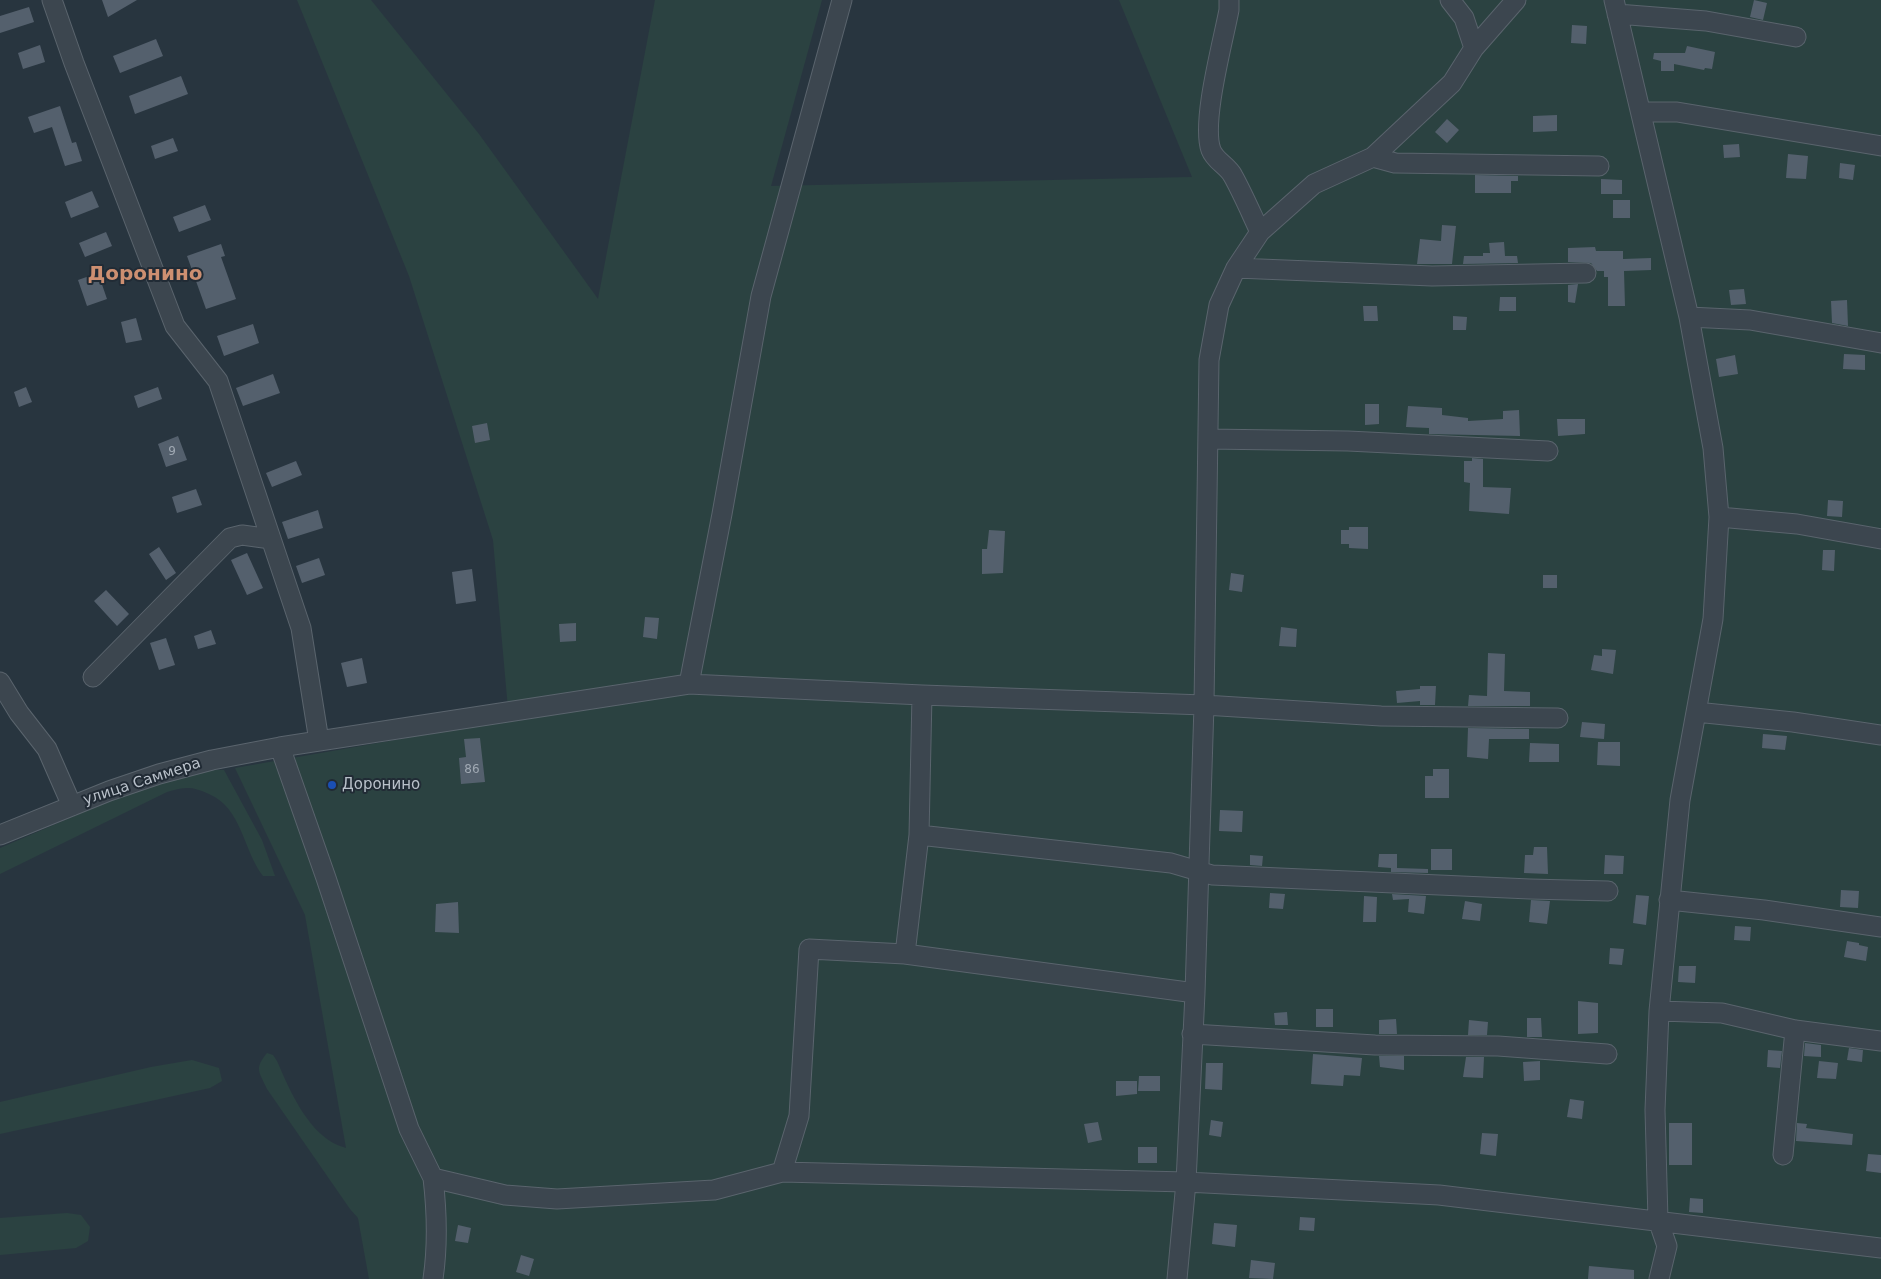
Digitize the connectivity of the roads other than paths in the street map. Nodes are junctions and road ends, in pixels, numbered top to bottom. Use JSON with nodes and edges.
{"nodes":[{"id":1,"x":52,"y":0,"type":"edge"},
{"id":2,"x":842,"y":0,"type":"edge"},
{"id":3,"x":1229,"y":0,"type":"edge"},
{"id":4,"x":1450,"y":0,"type":"edge"},
{"id":5,"x":1516,"y":0,"type":"edge"},
{"id":6,"x":1615,"y":7,"type":"edge"},
{"id":7,"x":1796,"y":36,"type":"dead end"},
{"id":8,"x":1474,"y":48,"type":"junction"},
{"id":9,"x":1641,"y":112,"type":"junction"},
{"id":10,"x":1881,"y":146,"type":"edge"},
{"id":11,"x":1373,"y":157,"type":"junction"},
{"id":12,"x":1599,"y":166,"type":"dead end"},
{"id":13,"x":1260,"y":232,"type":"junction"},
{"id":14,"x":1236,"y":268,"type":"junction"},
{"id":15,"x":1586,"y":273,"type":"dead end"},
{"id":16,"x":1689,"y":317,"type":"junction"},
{"id":17,"x":1881,"y":343,"type":"edge"},
{"id":18,"x":1208,"y":439,"type":"junction"},
{"id":19,"x":1548,"y":451,"type":"dead end"},
{"id":20,"x":1719,"y":517,"type":"junction"},
{"id":21,"x":271,"y":538,"type":"junction"},
{"id":22,"x":1881,"y":539,"type":"edge"},
{"id":23,"x":93,"y":677,"type":"dead end"},
{"id":24,"x":0,"y":682,"type":"edge"},
{"id":25,"x":689,"y":684,"type":"junction"},
{"id":26,"x":922,"y":695,"type":"junction"},
{"id":27,"x":1204,"y":705,"type":"junction"},
{"id":28,"x":1696,"y":712,"type":"junction"},
{"id":29,"x":1558,"y":718,"type":"dead end"},
{"id":30,"x":1881,"y":735,"type":"edge"},
{"id":31,"x":318,"y":741,"type":"junction"},
{"id":32,"x":280,"y":747,"type":"junction"},
{"id":33,"x":72,"y":806,"type":"junction"},
{"id":34,"x":0,"y":835,"type":"edge"},
{"id":35,"x":919,"y":835,"type":"junction"},
{"id":36,"x":1199,"y":872,"type":"junction"},
{"id":37,"x":1608,"y":891,"type":"dead end"},
{"id":38,"x":1670,"y":900,"type":"junction"},
{"id":39,"x":1881,"y":927,"type":"edge"},
{"id":40,"x":906,"y":954,"type":"junction"},
{"id":41,"x":1195,"y":993,"type":"junction"},
{"id":42,"x":1659,"y":1012,"type":"junction"},
{"id":43,"x":1795,"y":1030,"type":"junction"},
{"id":44,"x":1192,"y":1034,"type":"junction"},
{"id":45,"x":1881,"y":1041,"type":"edge"},
{"id":46,"x":1607,"y":1054,"type":"dead end"},
{"id":47,"x":1782,"y":1155,"type":"dead end"},
{"id":48,"x":782,"y":1172,"type":"junction"},
{"id":49,"x":433,"y":1178,"type":"junction"},
{"id":50,"x":1186,"y":1182,"type":"junction"},
{"id":51,"x":1658,"y":1220,"type":"junction"},
{"id":52,"x":1881,"y":1248,"type":"edge"},
{"id":53,"x":433,"y":1279,"type":"edge"},
{"id":54,"x":1177,"y":1279,"type":"edge"},
{"id":55,"x":1659,"y":1279,"type":"edge"}],
"edges":[{"from":1,"to":21,"type":"street"},
{"from":2,"to":25,"type":"street"},
{"from":3,"to":13,"type":"street"},
{"from":4,"to":8,"type":"street"},
{"from":5,"to":8,"type":"street"},
{"from":6,"to":7,"type":"street"},
{"from":6,"to":9,"type":"street"},
{"from":8,"to":11,"type":"street"},
{"from":9,"to":10,"type":"street"},
{"from":9,"to":16,"type":"street"},
{"from":11,"to":12,"type":"street"},
{"from":11,"to":13,"type":"street"},
{"from":13,"to":14,"type":"street"},
{"from":14,"to":15,"type":"street"},
{"from":14,"to":18,"type":"street"},
{"from":16,"to":17,"type":"street"},
{"from":16,"to":20,"type":"street"},
{"from":18,"to":19,"type":"street"},
{"from":18,"to":27,"type":"street"},
{"from":20,"to":22,"type":"street"},
{"from":20,"to":28,"type":"street"},
{"from":21,"to":23,"type":"street"},
{"from":21,"to":31,"type":"street"},
{"from":24,"to":33,"type":"street"},
{"from":25,"to":26,"type":"street","name":"улица Саммера"},
{"from":25,"to":31,"type":"street","name":"улица Саммера"},
{"from":26,"to":27,"type":"street","name":"улица Саммера"},
{"from":26,"to":35,"type":"street"},
{"from":27,"to":29,"type":"street","name":"улица Саммера"},
{"from":27,"to":36,"type":"street"},
{"from":28,"to":30,"type":"street"},
{"from":28,"to":38,"type":"street"},
{"from":31,"to":32,"type":"street","name":"улица Саммера"},
{"from":32,"to":33,"type":"street","name":"улица Саммера"},
{"from":32,"to":49,"type":"street"},
{"from":33,"to":34,"type":"street","name":"улица Саммера"},
{"from":35,"to":36,"type":"street"},
{"from":35,"to":40,"type":"street"},
{"from":36,"to":37,"type":"street"},
{"from":36,"to":41,"type":"street"},
{"from":38,"to":39,"type":"street"},
{"from":38,"to":42,"type":"street"},
{"from":40,"to":41,"type":"street"},
{"from":40,"to":48,"type":"street"},
{"from":41,"to":44,"type":"street"},
{"from":42,"to":43,"type":"street"},
{"from":42,"to":51,"type":"street"},
{"from":43,"to":45,"type":"street"},
{"from":43,"to":47,"type":"street"},
{"from":44,"to":46,"type":"street"},
{"from":44,"to":50,"type":"street"},
{"from":48,"to":49,"type":"street"},
{"from":48,"to":50,"type":"street"},
{"from":49,"to":53,"type":"street"},
{"from":50,"to":51,"type":"street"},
{"from":50,"to":54,"type":"street"},
{"from":51,"to":52,"type":"street"},
{"from":51,"to":55,"type":"street"}]}
